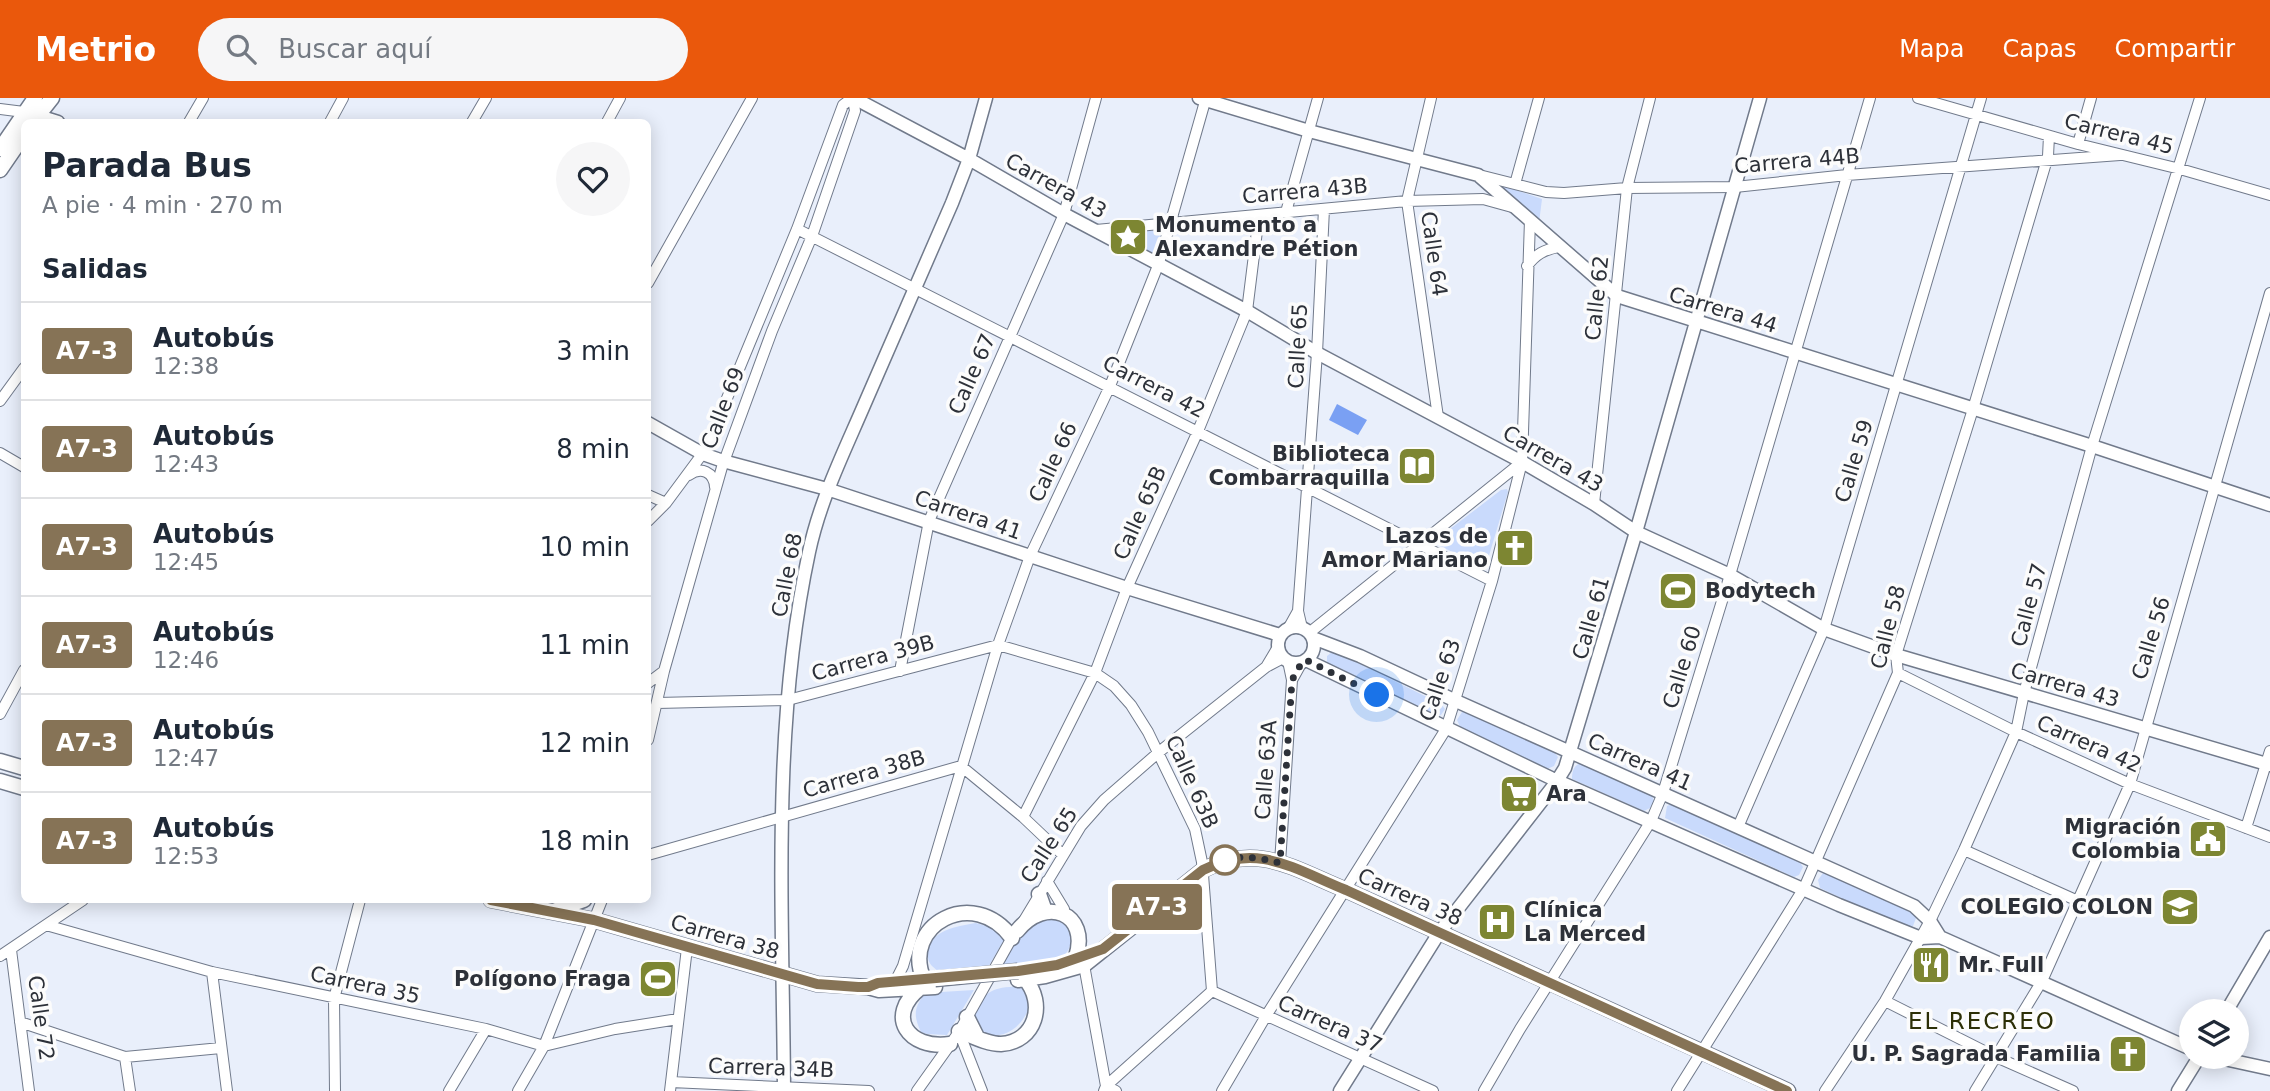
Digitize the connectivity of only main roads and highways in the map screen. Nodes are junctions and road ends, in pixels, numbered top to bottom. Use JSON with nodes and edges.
{"nodes":[{"id":1,"x":35,"y":98,"type":"edge"},
{"id":2,"x":52,"y":98,"type":"edge"},
{"id":3,"x":32,"y":117,"type":"edge"},
{"id":4,"x":21,"y":128,"type":"edge"},
{"id":5,"x":21,"y":139,"type":"edge"},
{"id":6,"x":0,"y":149,"type":"edge"},
{"id":7,"x":0,"y":170,"type":"edge"},
{"id":8,"x":0,"y":761,"type":"edge"},
{"id":9,"x":21,"y":767,"type":"edge"},
{"id":10,"x":0,"y":781,"type":"edge"},
{"id":11,"x":21,"y":787,"type":"edge"},
{"id":12,"x":1040,"y":894,"type":"road end"},
{"id":13,"x":508,"y":903,"type":"edge"},
{"id":14,"x":575,"y":903,"type":"edge"},
{"id":15,"x":552,"y":911,"type":"junction"},
{"id":16,"x":1045,"y":911,"type":"junction"},
{"id":17,"x":1080,"y":961,"type":"junction"},
{"id":18,"x":1021,"y":977,"type":"junction"},
{"id":19,"x":928,"y":984,"type":"junction"},
{"id":20,"x":868,"y":987,"type":"junction"},
{"id":21,"x":967,"y":1017,"type":"road end"},
{"id":22,"x":977,"y":1037,"type":"junction"},
{"id":23,"x":1788,"y":1091,"type":"edge"}],
"edges":[{"from":1,"to":3,"type":"main road"},
{"from":2,"to":3,"type":"main road"},
{"from":4,"to":6,"type":"main road"},
{"from":5,"to":7,"type":"main road"},
{"from":8,"to":9,"type":"main road"},
{"from":10,"to":11,"type":"main road"},
{"from":12,"to":16,"type":"main road"},
{"from":13,"to":15,"type":"main road","name":"Carrera 38"},
{"from":14,"to":15,"type":"main road"},
{"from":15,"to":20,"type":"main road","name":"Carrera 38"},
{"from":16,"to":17,"type":"main road"},
{"from":16,"to":19,"type":"main road"},
{"from":17,"to":18,"type":"main road","name":"Carrera 38"},
{"from":17,"to":23,"type":"main road","name":"Carrera 38"},
{"from":18,"to":19,"type":"main road","name":"Carrera 38","bridge":true},
{"from":18,"to":22,"type":"main road"},
{"from":19,"to":20,"type":"main road","name":"Carrera 38"},
{"from":19,"to":20,"type":"main road","name":"Carrera 38"},
{"from":19,"to":22,"type":"main road"},
{"from":21,"to":22,"type":"main road"}]}
